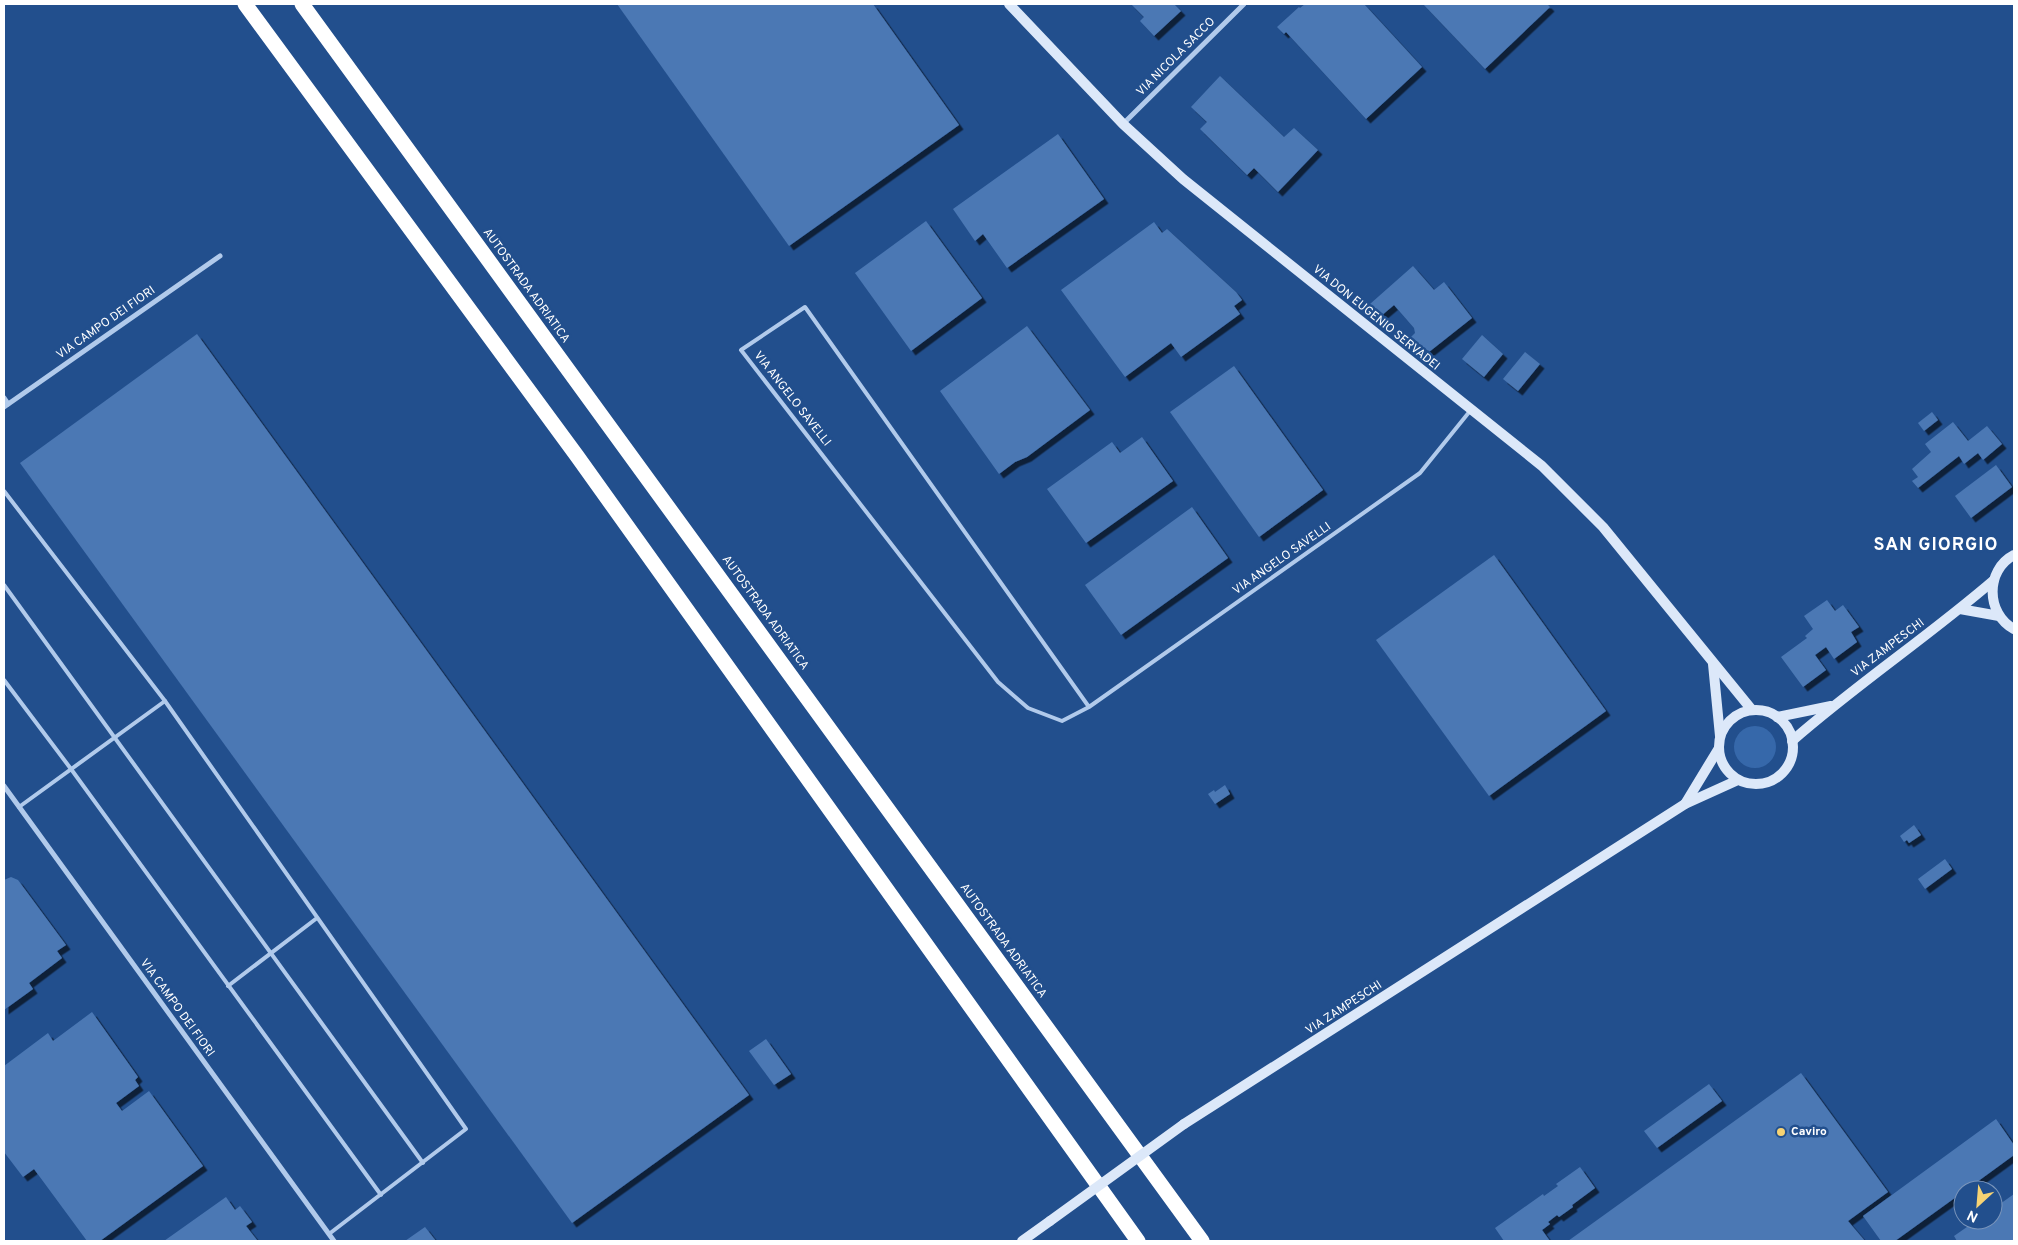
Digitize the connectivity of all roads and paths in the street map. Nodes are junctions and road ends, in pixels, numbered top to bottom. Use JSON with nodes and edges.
{"nodes":[{"id":1,"x":245,"y":4,"type":"edge"},
{"id":2,"x":302,"y":4,"type":"edge"},
{"id":3,"x":1009,"y":4,"type":"edge"},
{"id":4,"x":1244,"y":4,"type":"edge"},
{"id":5,"x":1123,"y":124,"type":"junction"},
{"id":6,"x":220,"y":256,"type":"dead end"},
{"id":7,"x":4,"y":398,"type":"edge"},
{"id":8,"x":6,"y":405,"type":"edge"},
{"id":9,"x":1470,"y":411,"type":"junction"},
{"id":10,"x":4,"y":491,"type":"edge"},
{"id":11,"x":2014,"y":555,"type":"edge"},
{"id":12,"x":1994,"y":580,"type":"junction"},
{"id":13,"x":4,"y":585,"type":"edge"},
{"id":14,"x":1960,"y":609,"type":"junction"},
{"id":15,"x":1999,"y":616,"type":"junction"},
{"id":16,"x":2014,"y":629,"type":"edge"},
{"id":17,"x":1713,"y":663,"type":"junction"},
{"id":18,"x":4,"y":680,"type":"edge"},
{"id":19,"x":165,"y":701,"type":"junction"},
{"id":20,"x":1832,"y":706,"type":"junction"},
{"id":21,"x":1089,"y":707,"type":"junction"},
{"id":22,"x":1752,"y":710,"type":"junction"},
{"id":23,"x":1777,"y":717,"type":"junction"},
{"id":24,"x":1720,"y":736,"type":"junction"},
{"id":25,"x":115,"y":738,"type":"junction"},
{"id":26,"x":1792,"y":741,"type":"junction"},
{"id":27,"x":1718,"y":748,"type":"junction"},
{"id":28,"x":71,"y":770,"type":"junction"},
{"id":29,"x":1738,"y":780,"type":"junction"},
{"id":30,"x":4,"y":786,"type":"edge"},
{"id":31,"x":1685,"y":804,"type":"junction"},
{"id":32,"x":19,"y":807,"type":"junction"},
{"id":33,"x":317,"y":918,"type":"junction"},
{"id":34,"x":270,"y":952,"type":"junction"},
{"id":35,"x":228,"y":986,"type":"junction"},
{"id":36,"x":423,"y":1163,"type":"junction"},
{"id":37,"x":380,"y":1195,"type":"junction"},
{"id":38,"x":329,"y":1234,"type":"junction"},
{"id":39,"x":334,"y":1241,"type":"edge"},
{"id":40,"x":1022,"y":1241,"type":"edge"},
{"id":41,"x":1138,"y":1241,"type":"edge"},
{"id":42,"x":1202,"y":1241,"type":"edge"}],
"edges":[{"from":1,"to":41,"type":"highway"},
{"from":2,"to":42,"type":"highway","name":"AUTOSTRADA ADRIATICA"},
{"from":3,"to":5,"type":"street","name":"VIA DON EUGENIO SERVADEI"},
{"from":4,"to":5,"type":"street","name":"VIA NICOLA SACCO"},
{"from":5,"to":9,"type":"street","name":"VIA DON EUGENIO SERVADEI"},
{"from":6,"to":8,"type":"street","name":"VIA CAMPO DEI FIORI"},
{"from":7,"to":8,"type":"street"},
{"from":9,"to":17,"type":"street","name":"VIA DON EUGENIO SERVADEI"},
{"from":9,"to":21,"type":"lane","name":"VIA ANGELO SAVELLI"},
{"from":10,"to":19,"type":"lane"},
{"from":11,"to":12,"type":"street","name":"VIA ZAMPESCHI"},
{"from":12,"to":14,"type":"street","name":"VIA ZAMPESCHI"},
{"from":12,"to":15,"type":"street"},
{"from":13,"to":25,"type":"lane"},
{"from":14,"to":15,"type":"street"},
{"from":14,"to":20,"type":"street","name":"VIA ZAMPESCHI"},
{"from":15,"to":16,"type":"street"},
{"from":17,"to":22,"type":"street","name":"VIA DON EUGENIO SERVADEI"},
{"from":17,"to":24,"type":"street"},
{"from":18,"to":28,"type":"lane"},
{"from":19,"to":25,"type":"lane"},
{"from":19,"to":33,"type":"lane"},
{"from":20,"to":23,"type":"street","name":"VIA ZAMPESCHI"},
{"from":20,"to":26,"type":"street","name":"VIA ZAMPESCHI"},
{"from":21,"to":21,"type":"lane","name":"VIA ANGELO SAVELLI"},
{"from":22,"to":23,"type":"street"},
{"from":22,"to":24,"type":"street"},
{"from":23,"to":26,"type":"street"},
{"from":24,"to":27,"type":"street"},
{"from":25,"to":28,"type":"lane"},
{"from":25,"to":34,"type":"lane"},
{"from":26,"to":29,"type":"street"},
{"from":27,"to":29,"type":"street"},
{"from":27,"to":31,"type":"street","name":"VIA ZAMPESCHI"},
{"from":28,"to":32,"type":"lane"},
{"from":28,"to":35,"type":"lane"},
{"from":29,"to":31,"type":"street","name":"VIA ZAMPESCHI"},
{"from":30,"to":32,"type":"street","name":"VIA CAMPO DEI FIORI"},
{"from":31,"to":40,"type":"street","name":"VIA ZAMPESCHI","bridge":true},
{"from":32,"to":38,"type":"street","name":"VIA CAMPO DEI FIORI"},
{"from":33,"to":34,"type":"lane"},
{"from":33,"to":36,"type":"lane"},
{"from":34,"to":35,"type":"lane"},
{"from":34,"to":36,"type":"lane"},
{"from":35,"to":37,"type":"lane"},
{"from":36,"to":37,"type":"lane"},
{"from":37,"to":38,"type":"lane"},
{"from":38,"to":39,"type":"street","name":"VIA CAMPO DEI FIORI"}]}
